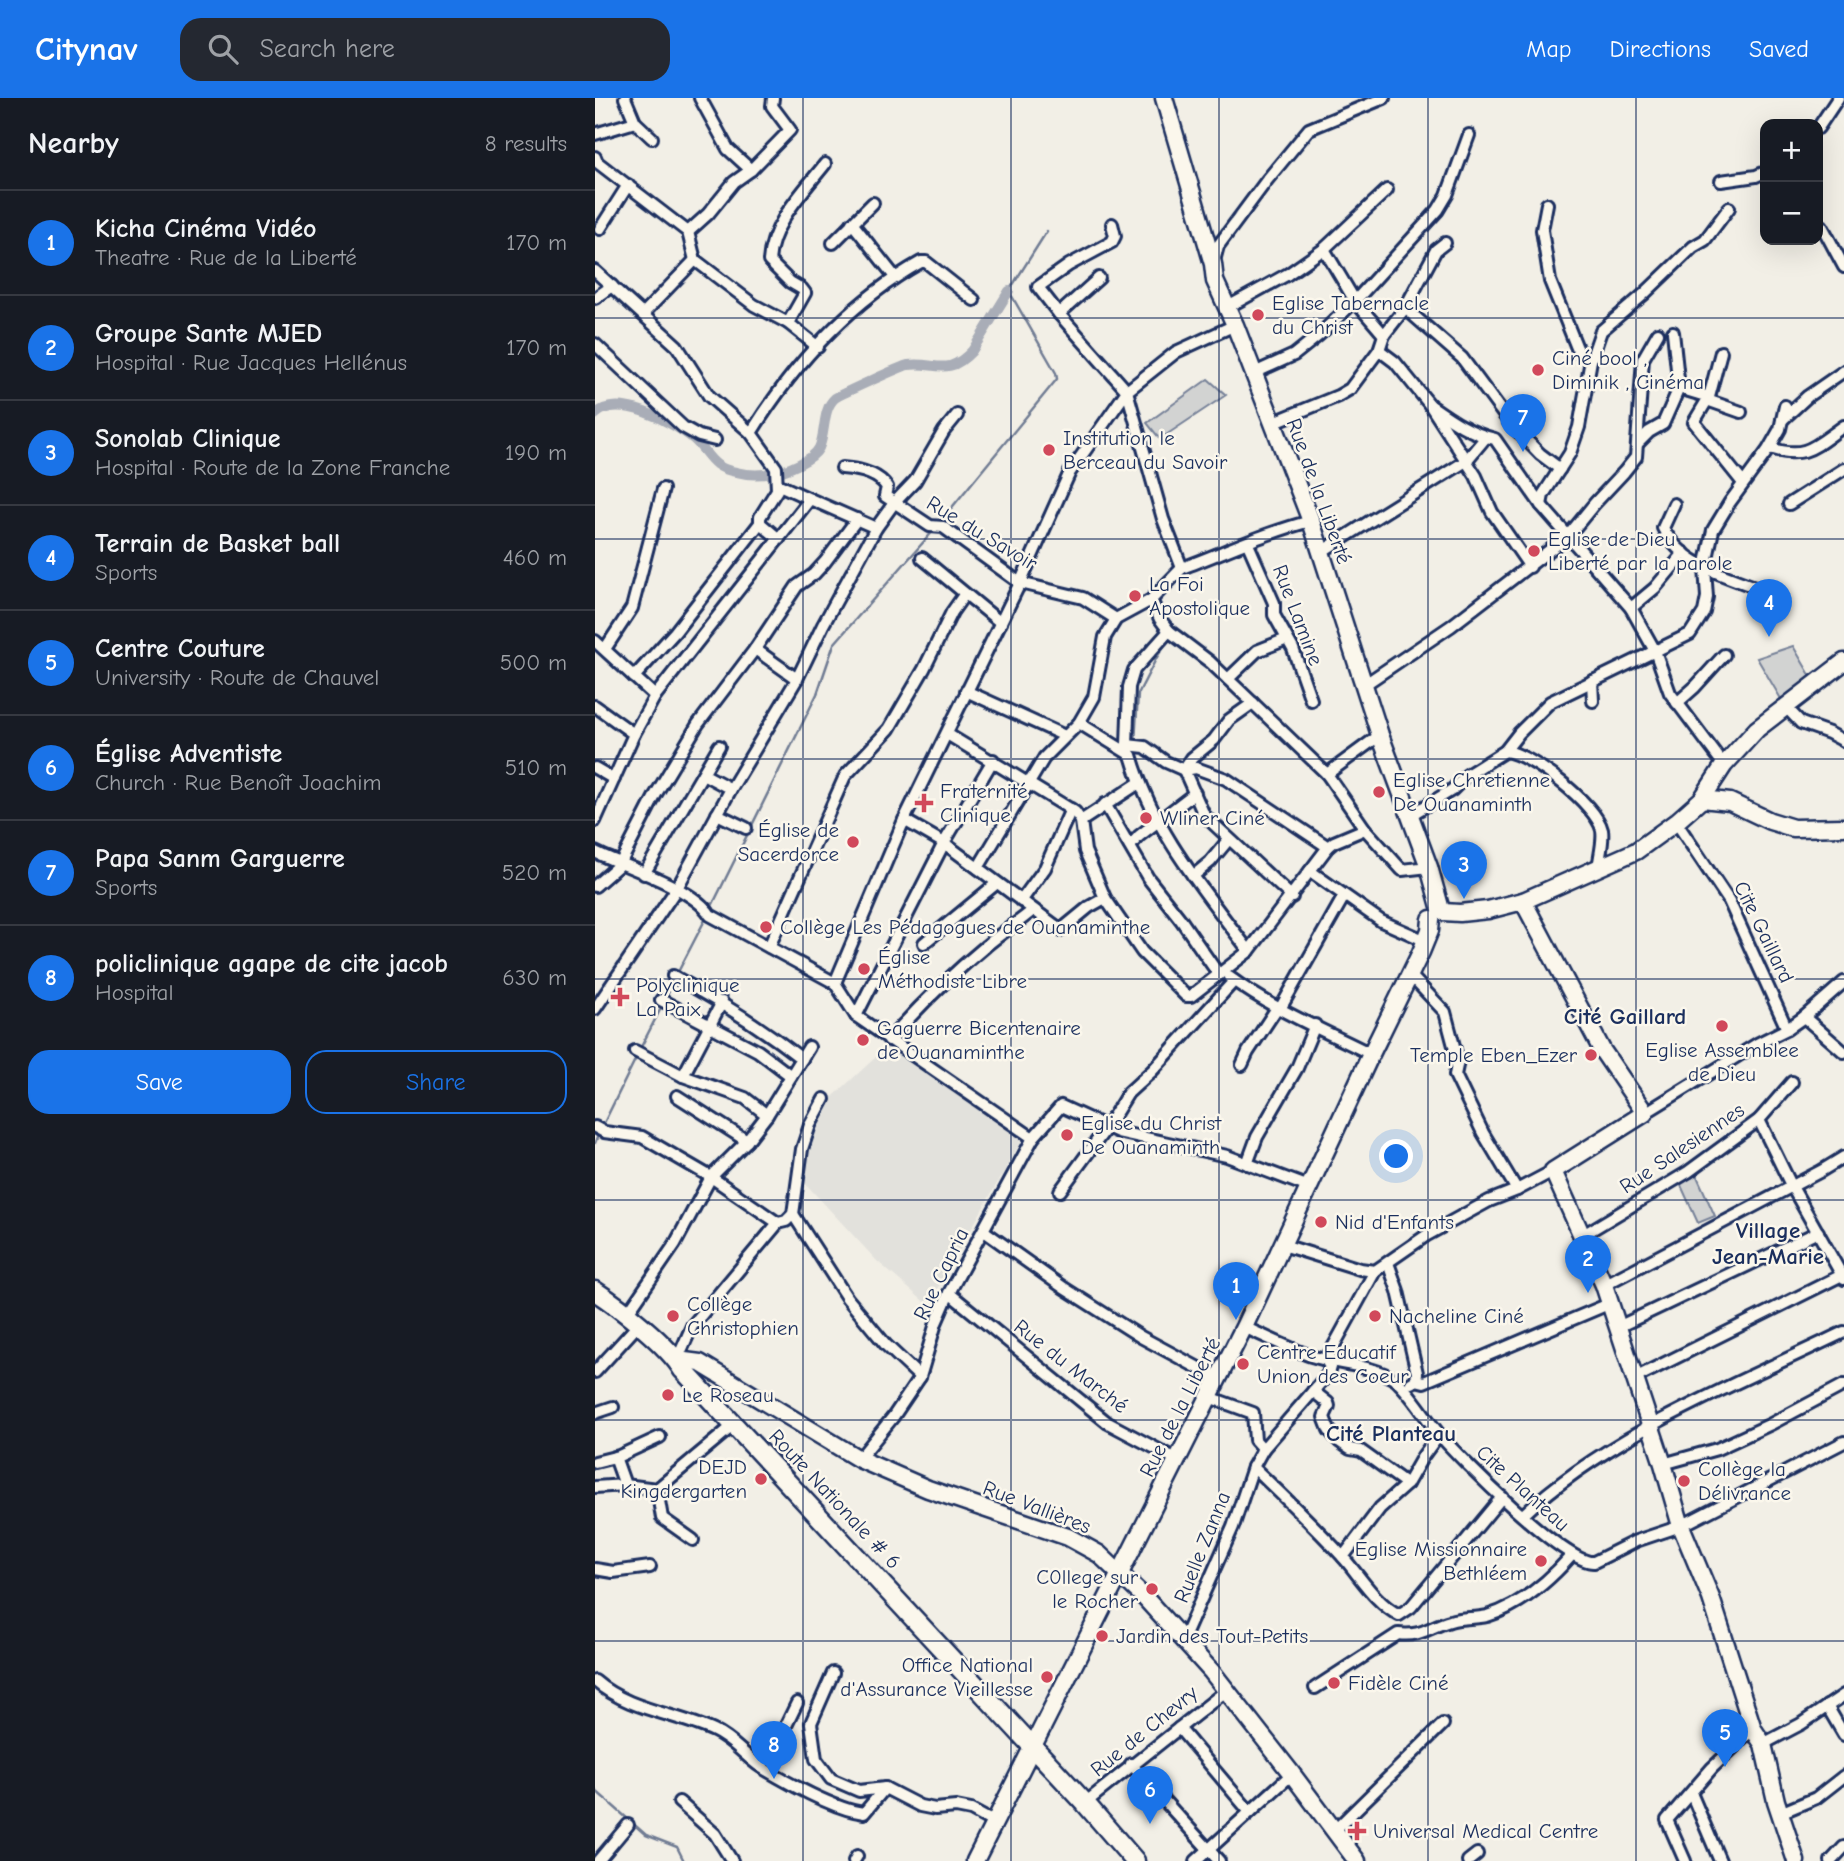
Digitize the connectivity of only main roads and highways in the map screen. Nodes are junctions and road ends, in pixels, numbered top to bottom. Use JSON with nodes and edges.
{"nodes":[{"id":1,"x":595,"y":1291,"type":"edge"},
{"id":2,"x":1135,"y":1861,"type":"edge"}],
"edges":[{"from":1,"to":2,"type":"main road","name":"Route Nationale # 6"}]}
